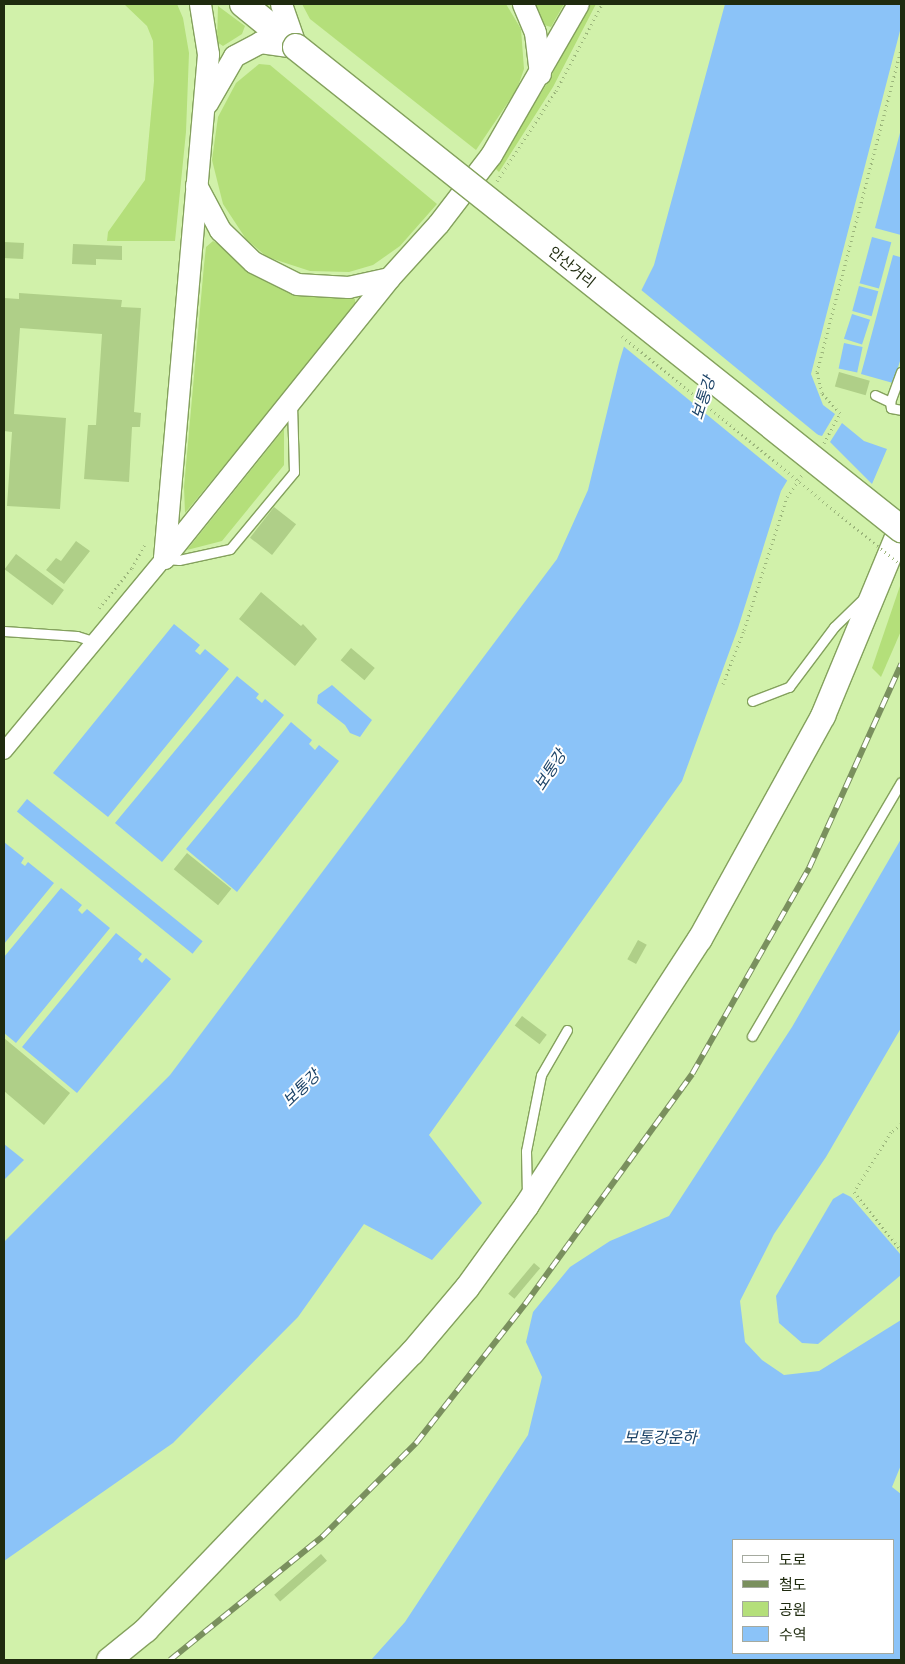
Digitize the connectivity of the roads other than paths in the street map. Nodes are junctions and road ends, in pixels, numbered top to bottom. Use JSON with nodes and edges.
{"nodes":[{"id":1,"x":200,"y":4,"type":"edge"},
{"id":2,"x":243,"y":4,"type":"edge"},
{"id":3,"x":281,"y":4,"type":"edge"},
{"id":4,"x":522,"y":4,"type":"edge"},
{"id":5,"x":578,"y":4,"type":"edge"},
{"id":6,"x":296,"y":47,"type":"junction"},
{"id":7,"x":540,"y":74,"type":"junction"},
{"id":8,"x":200,"y":120,"type":"junction"},
{"id":9,"x":196,"y":185,"type":"junction"},
{"id":10,"x":389,"y":278,"type":"junction"},
{"id":11,"x":901,"y":372,"type":"edge"},
{"id":12,"x":875,"y":395,"type":"dead end"},
{"id":13,"x":292,"y":402,"type":"junction"},
{"id":14,"x":890,"y":402,"type":"junction"},
{"id":15,"x":901,"y":410,"type":"edge"},
{"id":16,"x":901,"y":529,"type":"edge"},
{"id":17,"x":164,"y":558,"type":"junction"},
{"id":18,"x":879,"y":583,"type":"junction"},
{"id":19,"x":4,"y":631,"type":"edge"},
{"id":20,"x":95,"y":642,"type":"junction"},
{"id":21,"x":752,"y":701,"type":"dead end"},
{"id":22,"x":4,"y":751,"type":"edge"},
{"id":23,"x":901,"y":782,"type":"edge"},
{"id":24,"x":567,"y":1030,"type":"dead end"},
{"id":25,"x":752,"y":1036,"type":"dead end"},
{"id":26,"x":528,"y":1205,"type":"junction"},
{"id":27,"x":110,"y":1660,"type":"edge"}],
"edges":[{"from":1,"to":8,"type":"street"},
{"from":2,"to":6,"type":"main road","name":"안산거리"},
{"from":3,"to":6,"type":"street"},
{"from":4,"to":7,"type":"street"},
{"from":5,"to":7,"type":"street"},
{"from":6,"to":8,"type":"street"},
{"from":6,"to":16,"type":"main road","name":"안산거리","bridge":true},
{"from":7,"to":10,"type":"street"},
{"from":8,"to":9,"type":"street"},
{"from":9,"to":10,"type":"street"},
{"from":9,"to":17,"type":"street"},
{"from":10,"to":13,"type":"street"},
{"from":11,"to":14,"type":"lane"},
{"from":12,"to":14,"type":"lane"},
{"from":13,"to":17,"type":"street"},
{"from":13,"to":17,"type":"lane"},
{"from":14,"to":15,"type":"lane"},
{"from":16,"to":18,"type":"main road"},
{"from":17,"to":20,"type":"street"},
{"from":18,"to":21,"type":"lane"},
{"from":18,"to":26,"type":"main road"},
{"from":19,"to":20,"type":"lane"},
{"from":20,"to":22,"type":"street"},
{"from":23,"to":25,"type":"lane"},
{"from":24,"to":26,"type":"lane"},
{"from":26,"to":27,"type":"main road"}]}
